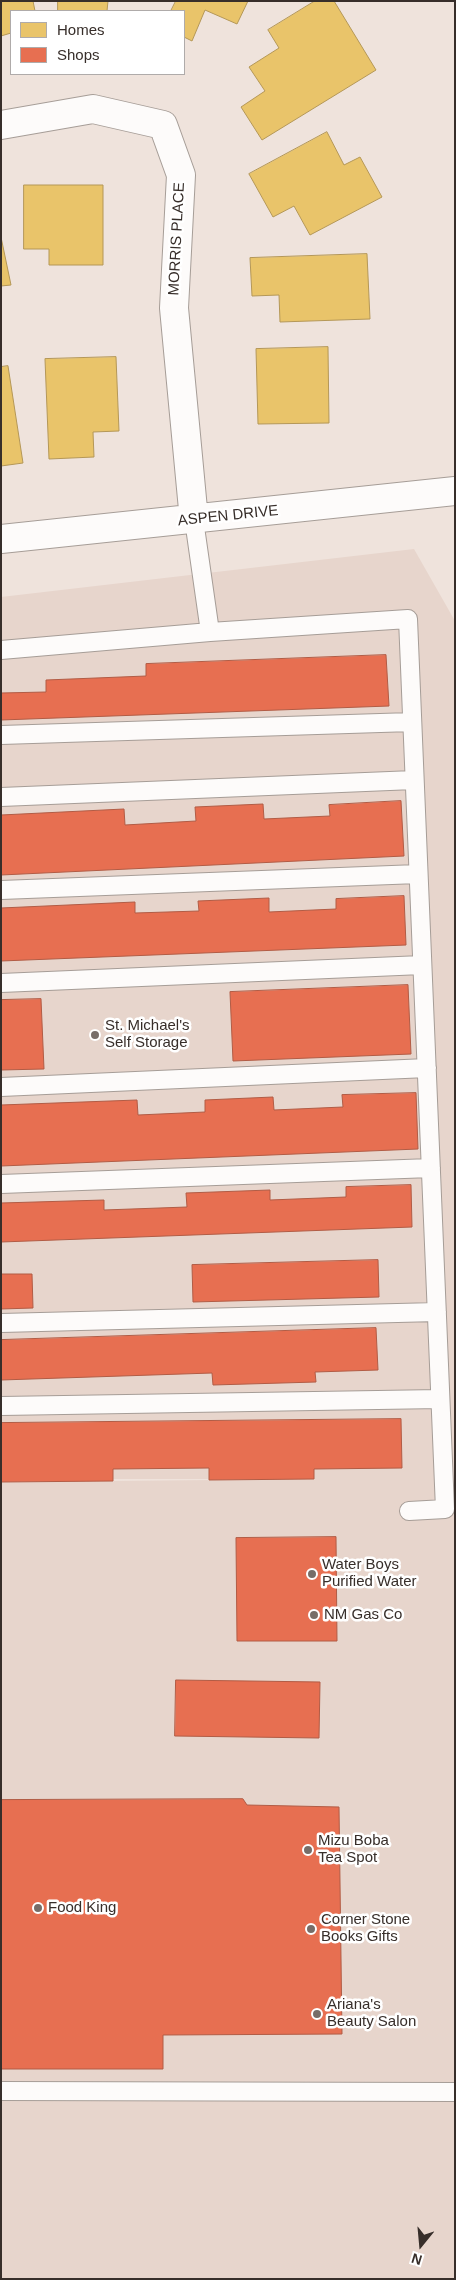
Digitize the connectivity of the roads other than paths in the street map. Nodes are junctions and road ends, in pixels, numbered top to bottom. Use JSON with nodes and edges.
{"nodes":[{"id":1,"x":1,"y":125,"type":"edge"},
{"id":2,"x":455,"y":491,"type":"edge"},
{"id":3,"x":194,"y":520,"type":"junction"},
{"id":4,"x":1,"y":539,"type":"edge"},
{"id":5,"x":210,"y":632,"type":"junction"},
{"id":6,"x":1,"y":650,"type":"edge"},
{"id":7,"x":412,"y":722,"type":"junction"},
{"id":8,"x":1,"y":735,"type":"edge"},
{"id":9,"x":414,"y":780,"type":"junction"},
{"id":10,"x":1,"y":797,"type":"edge"},
{"id":11,"x":418,"y":874,"type":"junction"},
{"id":12,"x":1,"y":890,"type":"edge"},
{"id":13,"x":422,"y":965,"type":"junction"},
{"id":14,"x":1,"y":983,"type":"edge"},
{"id":15,"x":427,"y":1068,"type":"junction"},
{"id":16,"x":1,"y":1087,"type":"edge"},
{"id":17,"x":431,"y":1168,"type":"junction"},
{"id":18,"x":1,"y":1184,"type":"edge"},
{"id":19,"x":437,"y":1312,"type":"junction"},
{"id":20,"x":1,"y":1323,"type":"edge"},
{"id":21,"x":440,"y":1399,"type":"junction"},
{"id":22,"x":1,"y":1406,"type":"edge"},
{"id":23,"x":409,"y":1511,"type":"dead end"},
{"id":24,"x":1,"y":2090,"type":"edge"},
{"id":25,"x":455,"y":2092,"type":"edge"}],
"edges":[{"from":1,"to":3,"type":"street","name":"MORRIS PLACE"},
{"from":2,"to":3,"type":"street","name":"ASPEN DRIVE"},
{"from":3,"to":4,"type":"street","name":"ASPEN DRIVE"},
{"from":3,"to":5,"type":"lane"},
{"from":5,"to":6,"type":"lane"},
{"from":5,"to":7,"type":"lane"},
{"from":7,"to":8,"type":"lane"},
{"from":7,"to":9,"type":"lane"},
{"from":9,"to":10,"type":"lane"},
{"from":9,"to":11,"type":"lane"},
{"from":11,"to":12,"type":"lane"},
{"from":11,"to":13,"type":"lane"},
{"from":13,"to":14,"type":"lane"},
{"from":13,"to":15,"type":"lane"},
{"from":15,"to":16,"type":"lane"},
{"from":15,"to":17,"type":"lane"},
{"from":17,"to":18,"type":"lane"},
{"from":17,"to":19,"type":"lane"},
{"from":19,"to":20,"type":"lane"},
{"from":19,"to":21,"type":"lane"},
{"from":21,"to":22,"type":"lane"},
{"from":21,"to":23,"type":"lane"},
{"from":24,"to":25,"type":"lane"}]}
